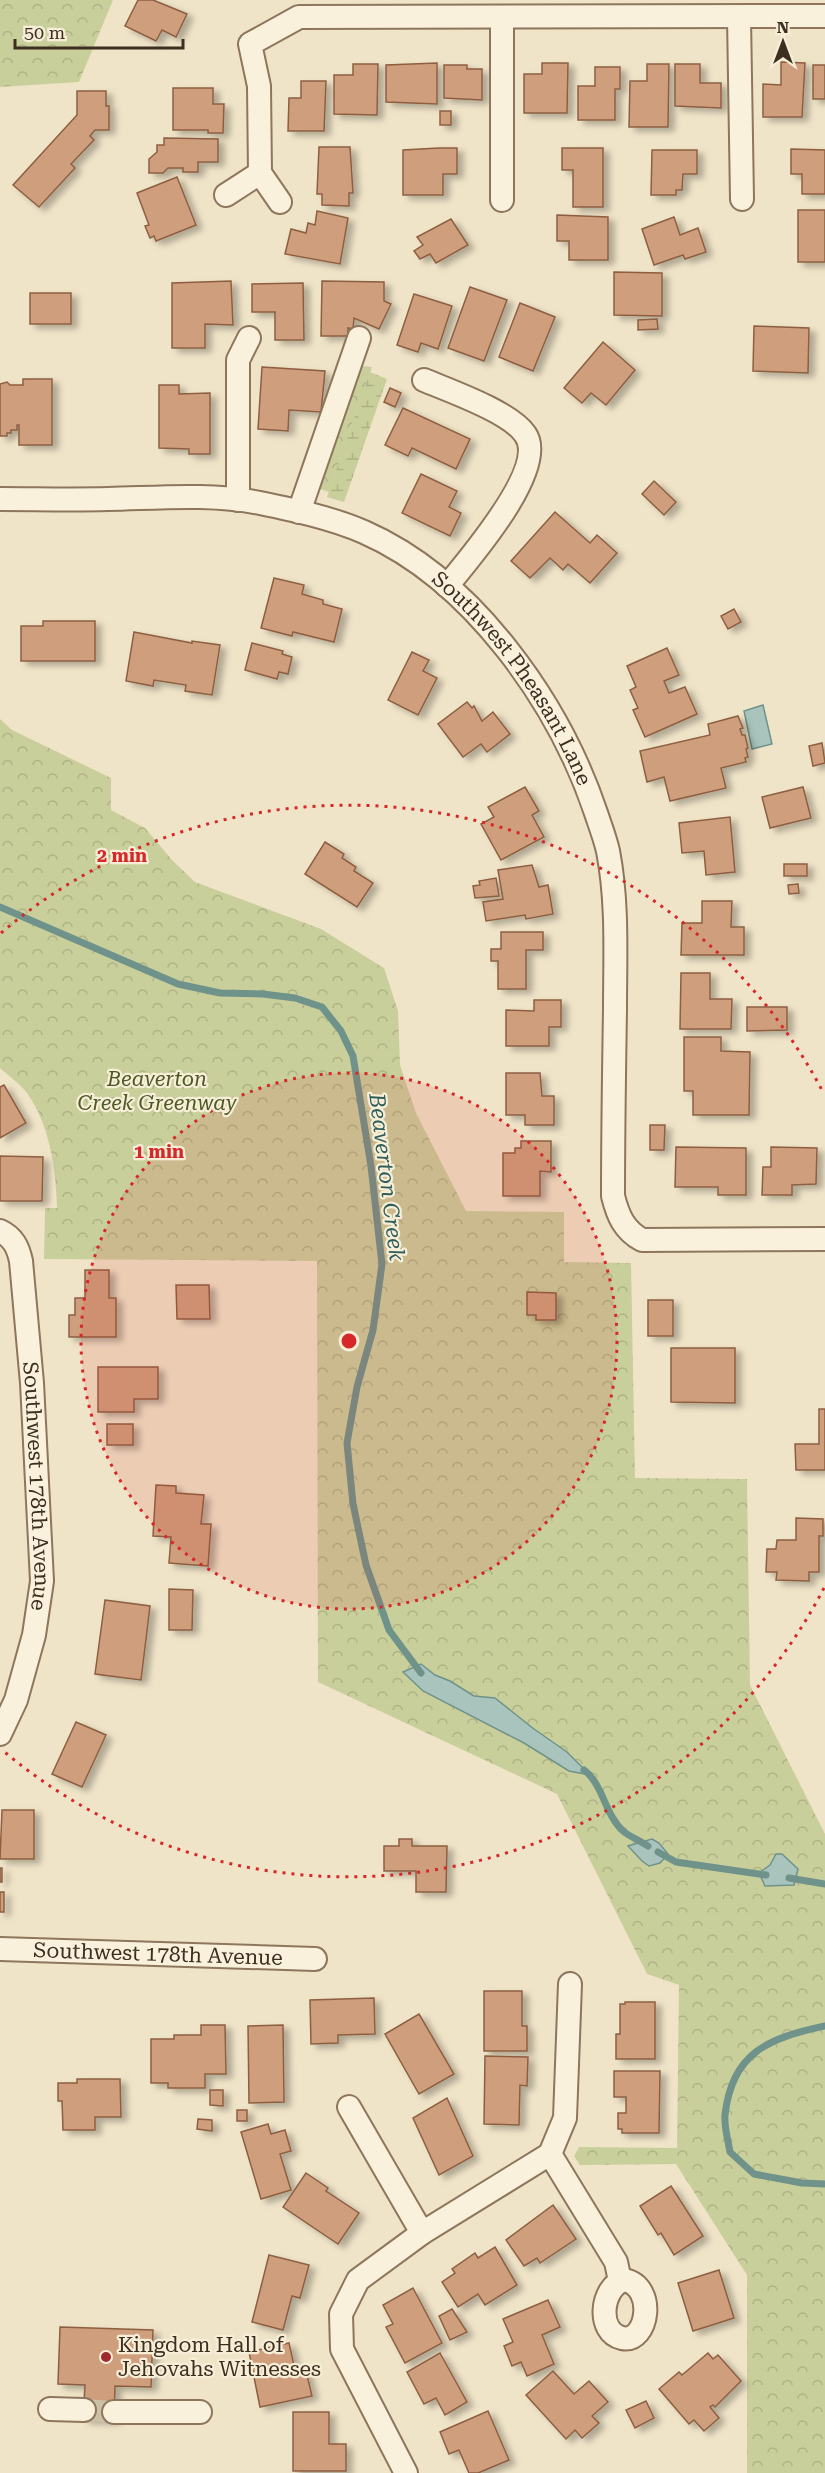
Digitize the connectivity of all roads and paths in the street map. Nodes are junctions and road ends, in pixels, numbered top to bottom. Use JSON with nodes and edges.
{"nodes":[{"id":1,"x":825,"y":16,"type":"edge"},
{"id":2,"x":502,"y":17,"type":"junction"},
{"id":3,"x":739,"y":17,"type":"junction"},
{"id":4,"x":260,"y":173,"type":"junction"},
{"id":5,"x":226,"y":195,"type":"dead end"},
{"id":6,"x":742,"y":199,"type":"dead end"},
{"id":7,"x":502,"y":200,"type":"dead end"},
{"id":8,"x":280,"y":202,"type":"dead end"},
{"id":9,"x":249,"y":338,"type":"dead end"},
{"id":10,"x":359,"y":338,"type":"dead end"},
{"id":11,"x":424,"y":380,"type":"dead end"},
{"id":12,"x":0,"y":499,"type":"edge"},
{"id":13,"x":238,"y":500,"type":"junction"},
{"id":14,"x":299,"y":512,"type":"junction"},
{"id":15,"x":447,"y":586,"type":"junction"},
{"id":16,"x":4,"y":1233,"type":"edge"},
{"id":17,"x":825,"y":1239,"type":"edge"},
{"id":18,"x":0,"y":1734,"type":"edge"},
{"id":19,"x":0,"y":1949,"type":"edge"},
{"id":20,"x":315,"y":1959,"type":"dead end"},
{"id":21,"x":570,"y":1984,"type":"dead end"},
{"id":22,"x":349,"y":2107,"type":"dead end"},
{"id":23,"x":549,"y":2154,"type":"junction"},
{"id":24,"x":422,"y":2233,"type":"junction"},
{"id":25,"x":620,"y":2281,"type":"dead end"},
{"id":26,"x":51,"y":2409,"type":"dead end"},
{"id":27,"x":84,"y":2410,"type":"tunnel mouth"},
{"id":28,"x":114,"y":2412,"type":"tunnel mouth"},
{"id":29,"x":200,"y":2412,"type":"dead end"},
{"id":30,"x":406,"y":2473,"type":"edge"}],
"edges":[{"from":1,"to":3,"type":"street"},
{"from":2,"to":3,"type":"street"},
{"from":2,"to":4,"type":"street"},
{"from":2,"to":7,"type":"street"},
{"from":3,"to":6,"type":"street"},
{"from":4,"to":5,"type":"street"},
{"from":4,"to":8,"type":"street"},
{"from":9,"to":13,"type":"street"},
{"from":10,"to":14,"type":"street"},
{"from":11,"to":15,"type":"street"},
{"from":12,"to":13,"type":"street","name":"Southwest Pheasant Lane"},
{"from":13,"to":14,"type":"street","name":"Southwest Pheasant Lane"},
{"from":14,"to":15,"type":"street","name":"Southwest Pheasant Lane"},
{"from":15,"to":17,"type":"street","name":"Southwest Pheasant Lane"},
{"from":16,"to":18,"type":"street","name":"Southwest 178th Avenue"},
{"from":19,"to":20,"type":"street","name":"Southwest 178th Avenue"},
{"from":21,"to":23,"type":"street"},
{"from":22,"to":24,"type":"street"},
{"from":23,"to":24,"type":"street"},
{"from":23,"to":25,"type":"street"},
{"from":24,"to":30,"type":"street"},
{"from":26,"to":27,"type":"street"},
{"from":28,"to":29,"type":"street"}]}
